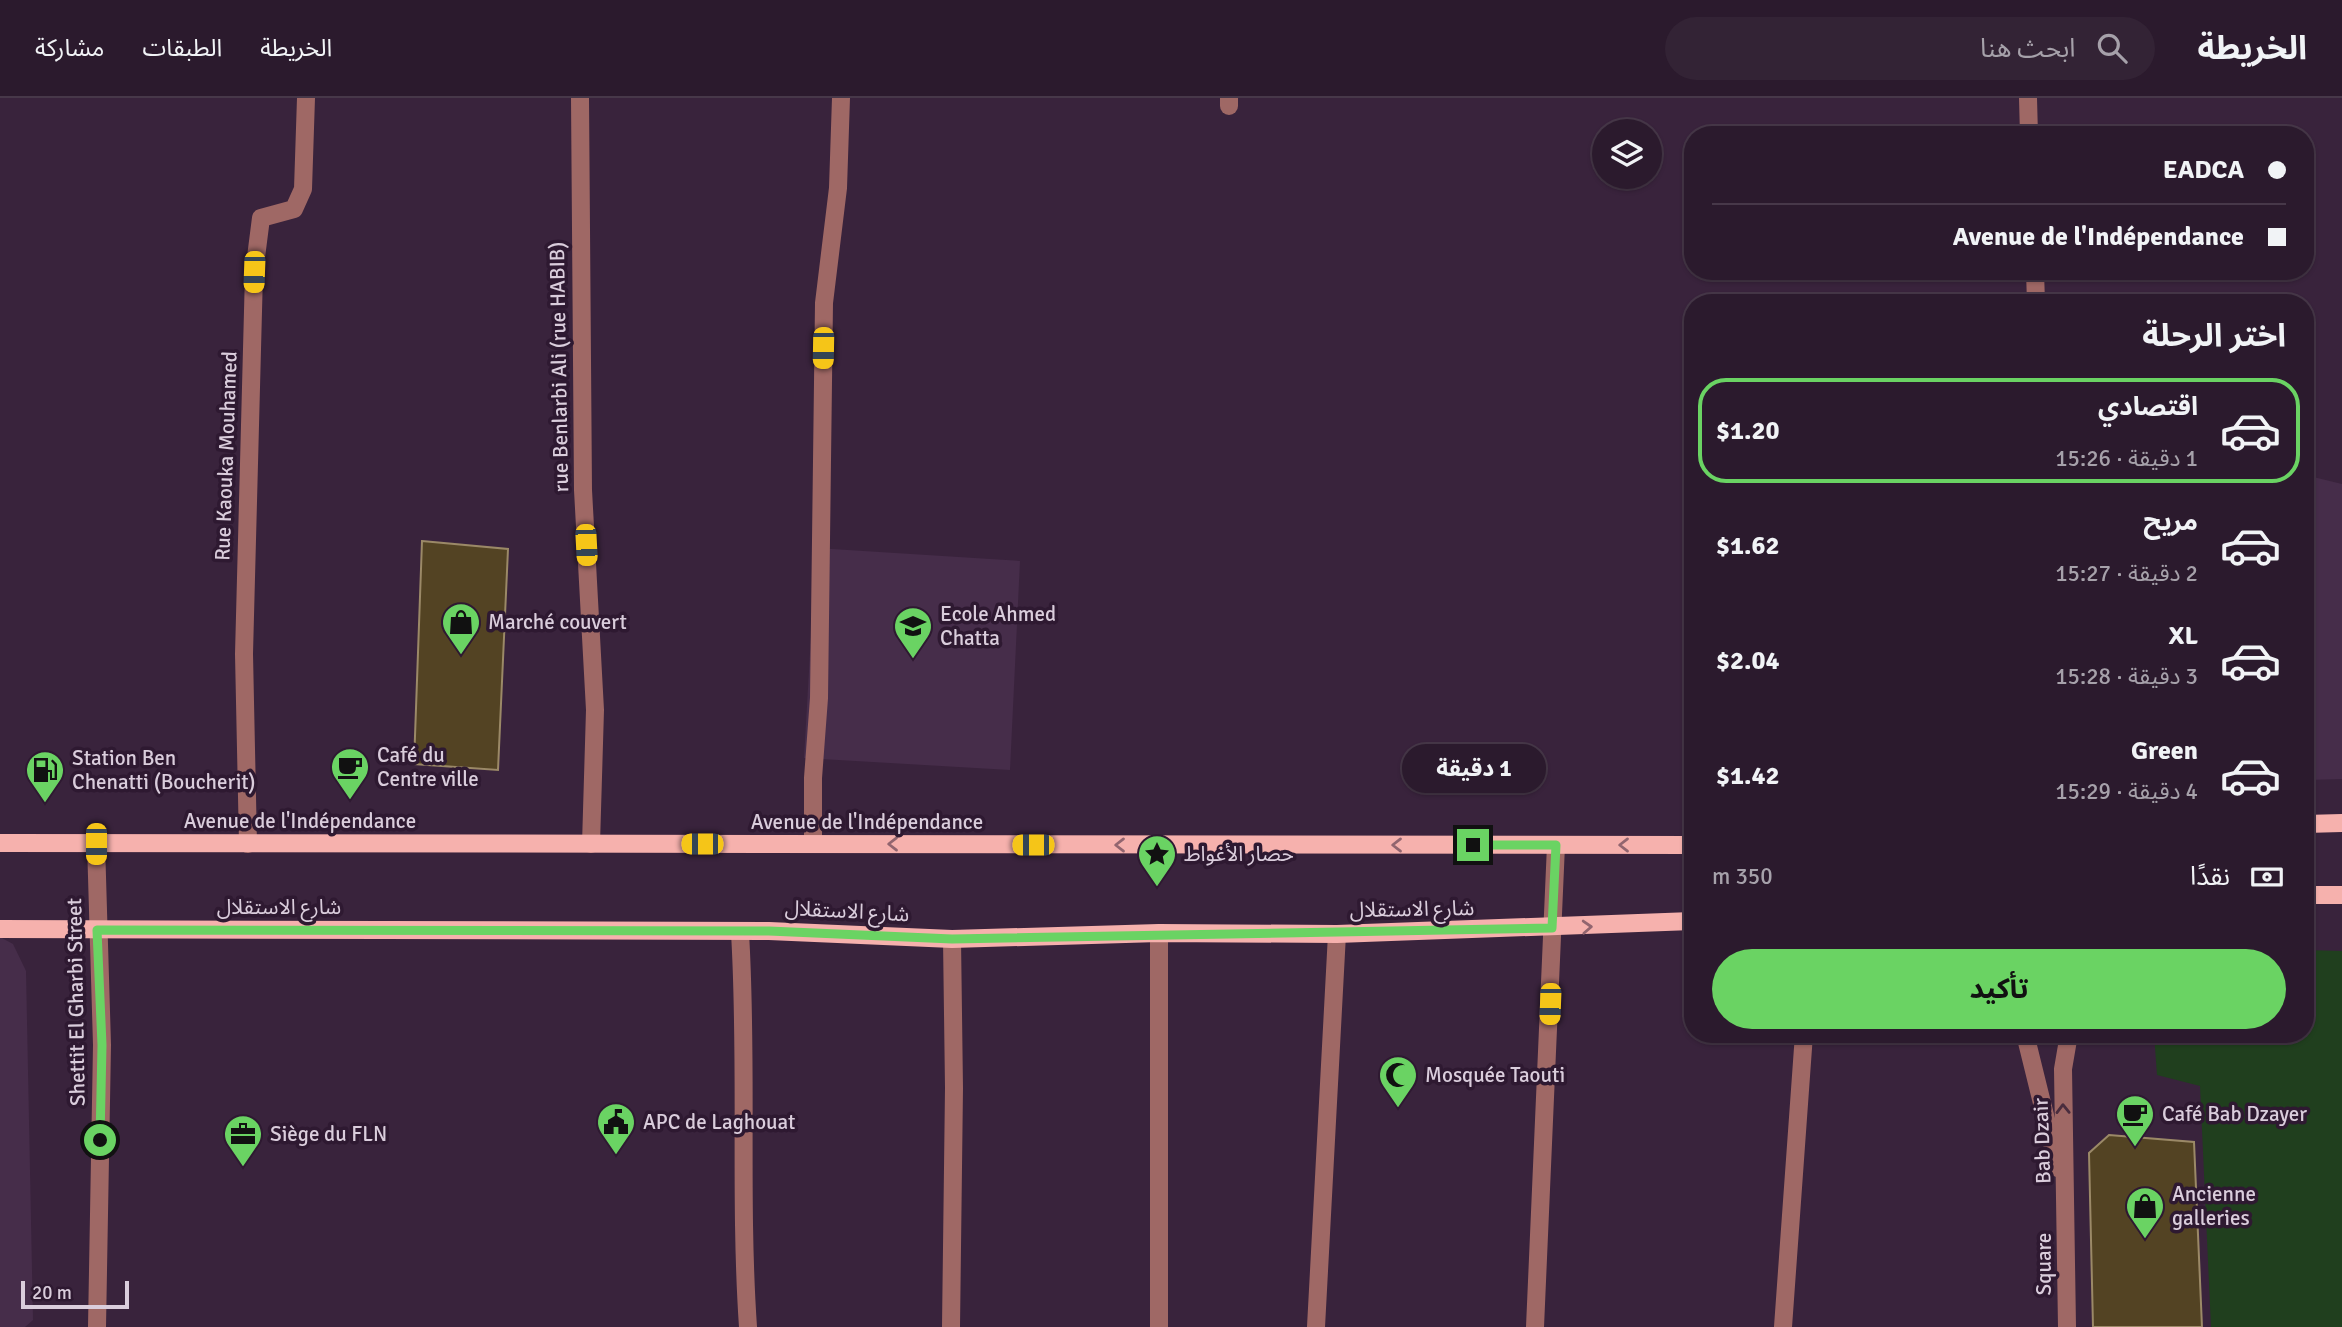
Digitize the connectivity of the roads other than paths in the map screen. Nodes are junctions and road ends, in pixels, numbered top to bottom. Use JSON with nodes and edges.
{"nodes":[{"id":1,"x":306,"y":98,"type":"edge"},
{"id":2,"x":580,"y":98,"type":"edge"},
{"id":3,"x":841,"y":98,"type":"edge"},
{"id":4,"x":2028,"y":98,"type":"edge"},
{"id":5,"x":2029,"y":126,"type":"edge"},
{"id":6,"x":2342,"y":823,"type":"edge"},
{"id":7,"x":2314,"y":824,"type":"edge"},
{"id":8,"x":0,"y":843,"type":"edge"},
{"id":9,"x":96,"y":844,"type":"junction"},
{"id":10,"x":248,"y":844,"type":"junction"},
{"id":11,"x":591,"y":844,"type":"junction"},
{"id":12,"x":813,"y":844,"type":"junction"},
{"id":13,"x":1556,"y":845,"type":"junction"},
{"id":14,"x":1684,"y":845,"type":"edge"},
{"id":15,"x":2314,"y":895,"type":"edge"},
{"id":16,"x":2342,"y":895,"type":"edge"},
{"id":17,"x":1684,"y":922,"type":"edge"},
{"id":18,"x":1552,"y":928,"type":"junction"},
{"id":19,"x":0,"y":929,"type":"edge"},
{"id":20,"x":97,"y":930,"type":"junction"},
{"id":21,"x":740,"y":933,"type":"junction"},
{"id":22,"x":1159,"y":933,"type":"junction"},
{"id":23,"x":1336,"y":934,"type":"junction"},
{"id":24,"x":952,"y":939,"type":"junction"},
{"id":25,"x":1803,"y":1043,"type":"edge"},
{"id":26,"x":2027,"y":1043,"type":"edge"},
{"id":27,"x":2068,"y":1043,"type":"edge"},
{"id":28,"x":2067,"y":1201,"type":"junction"},
{"id":29,"x":97,"y":1327,"type":"edge"},
{"id":30,"x":748,"y":1327,"type":"edge"},
{"id":31,"x":951,"y":1327,"type":"edge"},
{"id":32,"x":1159,"y":1327,"type":"edge"},
{"id":33,"x":1316,"y":1327,"type":"edge"},
{"id":34,"x":1535,"y":1327,"type":"edge"},
{"id":35,"x":1783,"y":1327,"type":"edge"},
{"id":36,"x":2067,"y":1327,"type":"edge"}],
"edges":[{"from":1,"to":10,"type":"street","name":"Rue Kaouka Mouhamed"},
{"from":2,"to":11,"type":"street","name":"rue Benlarbi Ali (rue HABIB)"},
{"from":3,"to":12,"type":"street"},
{"from":4,"to":5,"type":"street"},
{"from":6,"to":7,"type":"main road"},
{"from":8,"to":9,"type":"main road","name":"Avenue de l'Indépendance"},
{"from":9,"to":10,"type":"main road","name":"Avenue de l'Indépendance"},
{"from":9,"to":20,"type":"street","name":"Shettit El Gharbi Street"},
{"from":10,"to":11,"type":"main road","name":"Avenue de l'Indépendance"},
{"from":11,"to":12,"type":"main road","name":"Avenue de l'Indépendance"},
{"from":13,"to":12,"type":"main road","name":"Avenue de l'Indépendance","one_way":true},
{"from":14,"to":13,"type":"main road","name":"Avenue de l'Indépendance","one_way":true},
{"from":13,"to":18,"type":"street"},
{"from":15,"to":16,"type":"main road"},
{"from":18,"to":17,"type":"main road","name":"شارع الاستقلال","one_way":true},
{"from":18,"to":23,"type":"main road","name":"شارع الاستقلال"},
{"from":18,"to":34,"type":"street"},
{"from":19,"to":20,"type":"main road","name":"شارع الاستقلال"},
{"from":20,"to":21,"type":"main road","name":"شارع الاستقلال"},
{"from":20,"to":29,"type":"street","name":"Shettit El Gharbi Street"},
{"from":21,"to":24,"type":"main road","name":"شارع الاستقلال"},
{"from":21,"to":30,"type":"street"},
{"from":22,"to":23,"type":"main road","name":"شارع الاستقلال"},
{"from":22,"to":24,"type":"main road","name":"شارع الاستقلال"},
{"from":22,"to":32,"type":"street"},
{"from":23,"to":33,"type":"street"},
{"from":24,"to":31,"type":"street"},
{"from":25,"to":35,"type":"street"},
{"from":26,"to":28,"type":"street","name":"Bab Dzair"},
{"from":28,"to":27,"type":"street","name":"Bab Dzair","one_way":true},
{"from":28,"to":36,"type":"street","name":"Square"}]}
